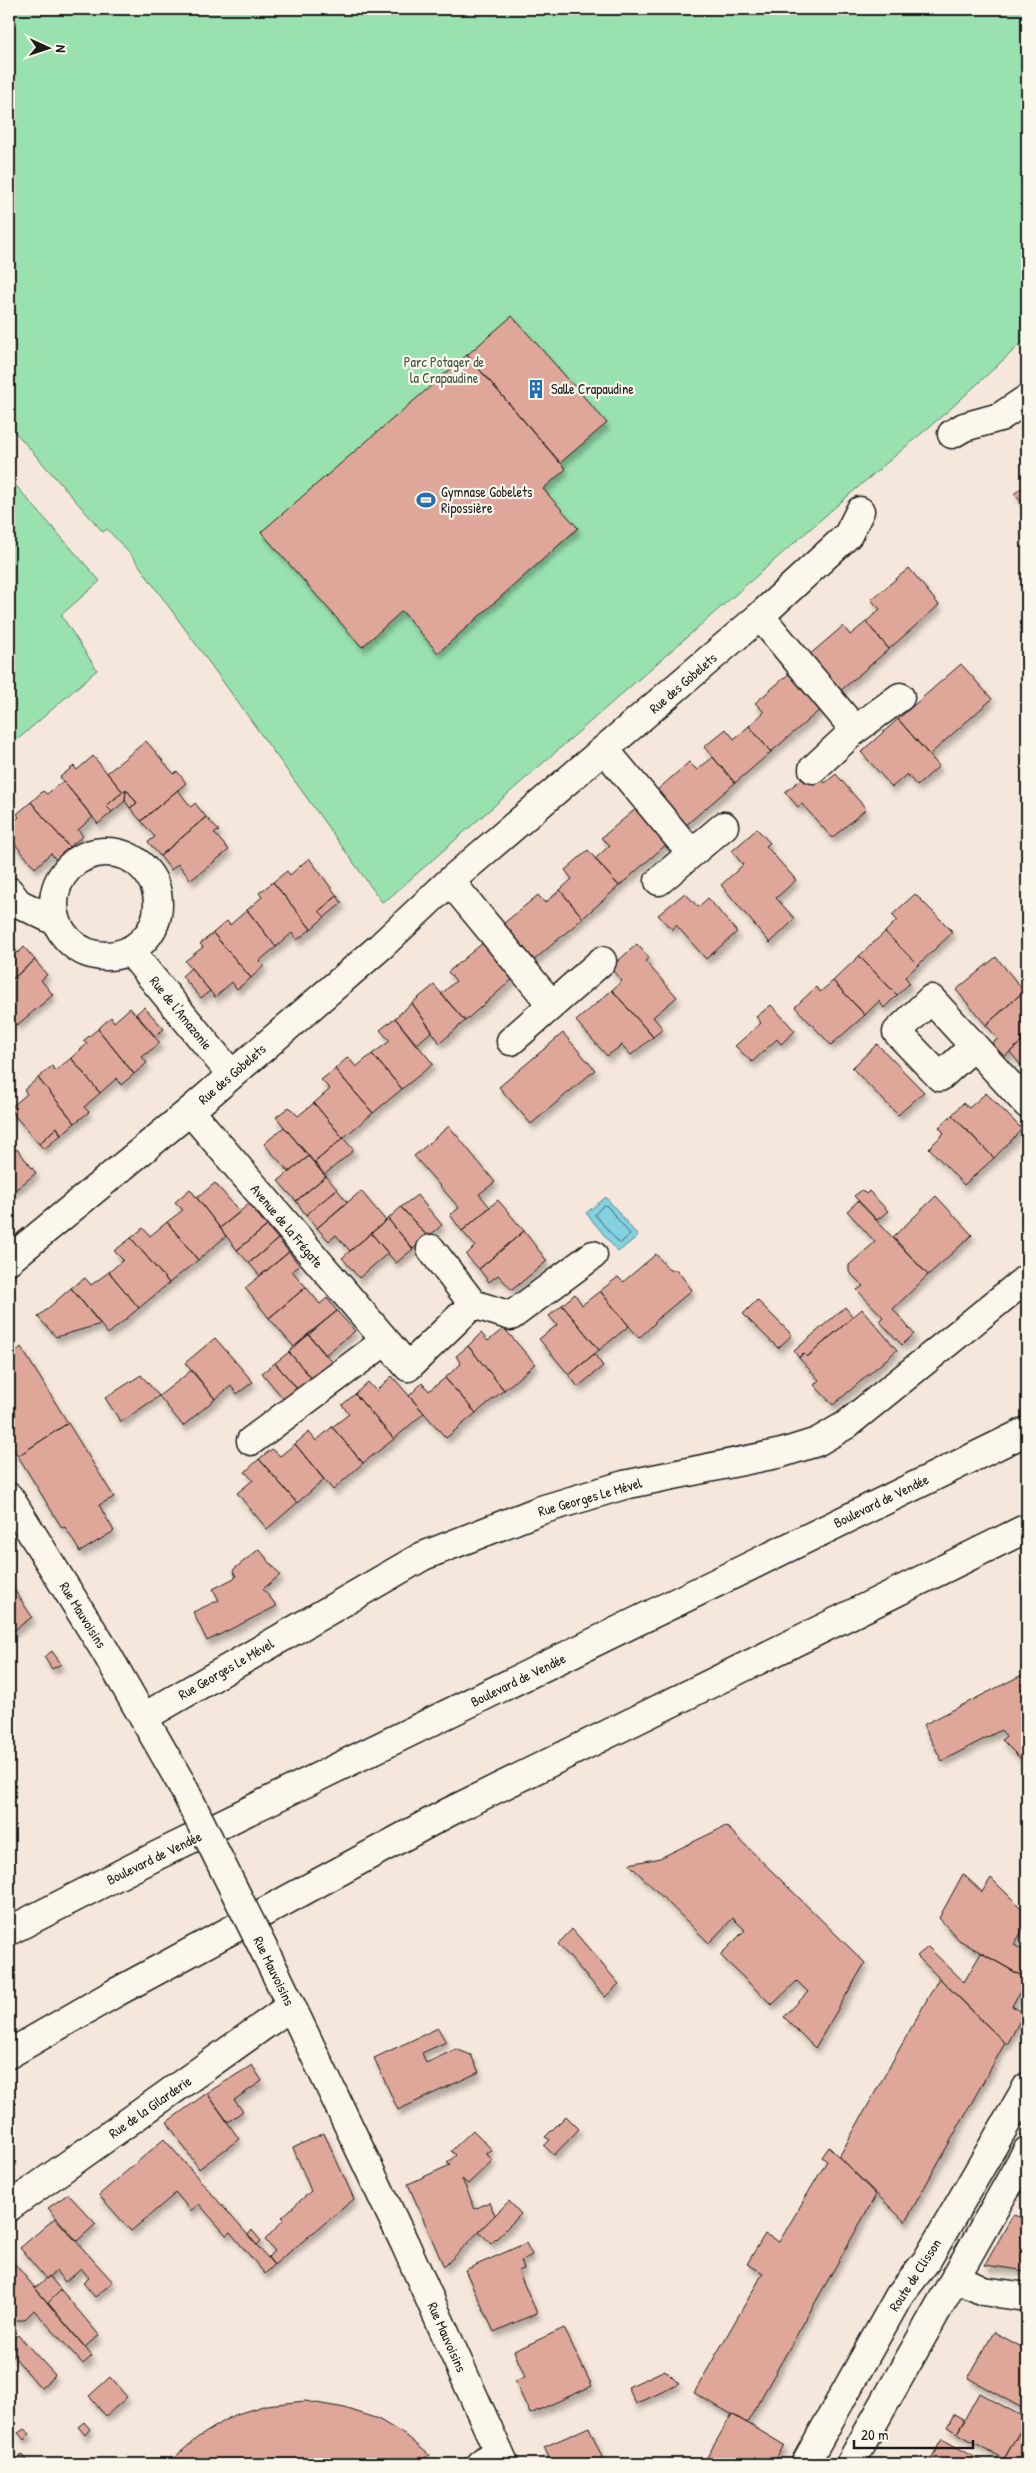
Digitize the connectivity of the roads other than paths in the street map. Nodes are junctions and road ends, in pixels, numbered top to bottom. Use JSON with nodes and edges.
{"nodes":[{"id":1,"x":1027,"y":398,"type":"edge"},
{"id":2,"x":952,"y":434,"type":"dead end"},
{"id":3,"x":860,"y":511,"type":"dead end"},
{"id":4,"x":760,"y":616,"type":"junction"},
{"id":5,"x":900,"y":697,"type":"dead end"},
{"id":6,"x":855,"y":730,"type":"junction"},
{"id":7,"x":605,"y":750,"type":"junction"},
{"id":8,"x":813,"y":769,"type":"dead end"},
{"id":9,"x":724,"y":826,"type":"dead end"},
{"id":10,"x":691,"y":853,"type":"junction"},
{"id":11,"x":450,"y":881,"type":"junction"},
{"id":12,"x":659,"y":881,"type":"dead end"},
{"id":13,"x":9,"y":891,"type":"edge"},
{"id":14,"x":55,"y":921,"type":"junction"},
{"id":15,"x":130,"y":951,"type":"junction"},
{"id":16,"x":602,"y":962,"type":"dead end"},
{"id":17,"x":552,"y":1005,"type":"junction"},
{"id":18,"x":511,"y":1041,"type":"dead end"},
{"id":19,"x":973,"y":1047,"type":"dead end"},
{"id":20,"x":231,"y":1074,"type":"junction"},
{"id":21,"x":1027,"y":1104,"type":"edge"},
{"id":22,"x":190,"y":1111,"type":"junction"},
{"id":23,"x":431,"y":1249,"type":"dead end"},
{"id":24,"x":594,"y":1255,"type":"dead end"},
{"id":25,"x":9,"y":1260,"type":"edge"},
{"id":26,"x":1027,"y":1278,"type":"edge"},
{"id":27,"x":473,"y":1304,"type":"junction"},
{"id":28,"x":384,"y":1342,"type":"junction"},
{"id":29,"x":1027,"y":1431,"type":"edge"},
{"id":30,"x":252,"y":1441,"type":"dead end"},
{"id":31,"x":9,"y":1497,"type":"edge"},
{"id":32,"x":1027,"y":1528,"type":"edge"},
{"id":33,"x":144,"y":1717,"type":"junction"},
{"id":34,"x":9,"y":1931,"type":"edge"},
{"id":35,"x":291,"y":2006,"type":"junction"},
{"id":36,"x":9,"y":2054,"type":"edge"},
{"id":37,"x":1027,"y":2087,"type":"edge"},
{"id":38,"x":1027,"y":2151,"type":"edge"},
{"id":39,"x":9,"y":2208,"type":"edge"},
{"id":40,"x":927,"y":2260,"type":"junction"},
{"id":41,"x":956,"y":2278,"type":"junction"},
{"id":42,"x":1027,"y":2297,"type":"edge"},
{"id":43,"x":494,"y":2459,"type":"edge"},
{"id":44,"x":805,"y":2464,"type":"edge"},
{"id":45,"x":850,"y":2464,"type":"edge"}],
"edges":[{"from":1,"to":2,"type":"street"},
{"from":3,"to":4,"type":"street","name":"Rue des Gobelets"},
{"from":4,"to":6,"type":"street"},
{"from":4,"to":7,"type":"street","name":"Rue des Gobelets"},
{"from":5,"to":6,"type":"street"},
{"from":6,"to":8,"type":"street"},
{"from":7,"to":10,"type":"street"},
{"from":7,"to":11,"type":"street","name":"Rue des Gobelets"},
{"from":9,"to":10,"type":"street"},
{"from":10,"to":12,"type":"street"},
{"from":11,"to":17,"type":"street"},
{"from":11,"to":20,"type":"street","name":"Rue des Gobelets"},
{"from":13,"to":14,"type":"street"},
{"from":14,"to":15,"type":"street"},
{"from":14,"to":15,"type":"street"},
{"from":15,"to":20,"type":"street","name":"Rue de l'Amazonie"},
{"from":16,"to":17,"type":"street"},
{"from":17,"to":18,"type":"street"},
{"from":19,"to":21,"type":"street"},
{"from":20,"to":22,"type":"street","name":"Rue des Gobelets"},
{"from":22,"to":25,"type":"street","name":"Rue des Gobelets"},
{"from":22,"to":28,"type":"street","name":"Avenue de la Frégate"},
{"from":23,"to":27,"type":"street"},
{"from":24,"to":27,"type":"street"},
{"from":26,"to":33,"type":"street","name":"Rue Georges Le Mével"},
{"from":27,"to":28,"type":"street","name":"Avenue de la Frégate"},
{"from":28,"to":30,"type":"street"},
{"from":29,"to":34,"type":"street","name":"Boulevard de Vendée"},
{"from":31,"to":33,"type":"street","name":"Rue Mauvoisins"},
{"from":32,"to":36,"type":"street"},
{"from":33,"to":35,"type":"street","name":"Rue Mauvoisins","bridge":true},
{"from":35,"to":39,"type":"street","name":"Rue de la Gilarderie"},
{"from":35,"to":43,"type":"street","name":"Rue Mauvoisins"},
{"from":37,"to":40,"type":"street","name":"Route de Clisson"},
{"from":38,"to":41,"type":"street"},
{"from":40,"to":41,"type":"street"},
{"from":40,"to":44,"type":"street","name":"Route de Clisson"},
{"from":41,"to":42,"type":"street"},
{"from":41,"to":45,"type":"street"}]}
